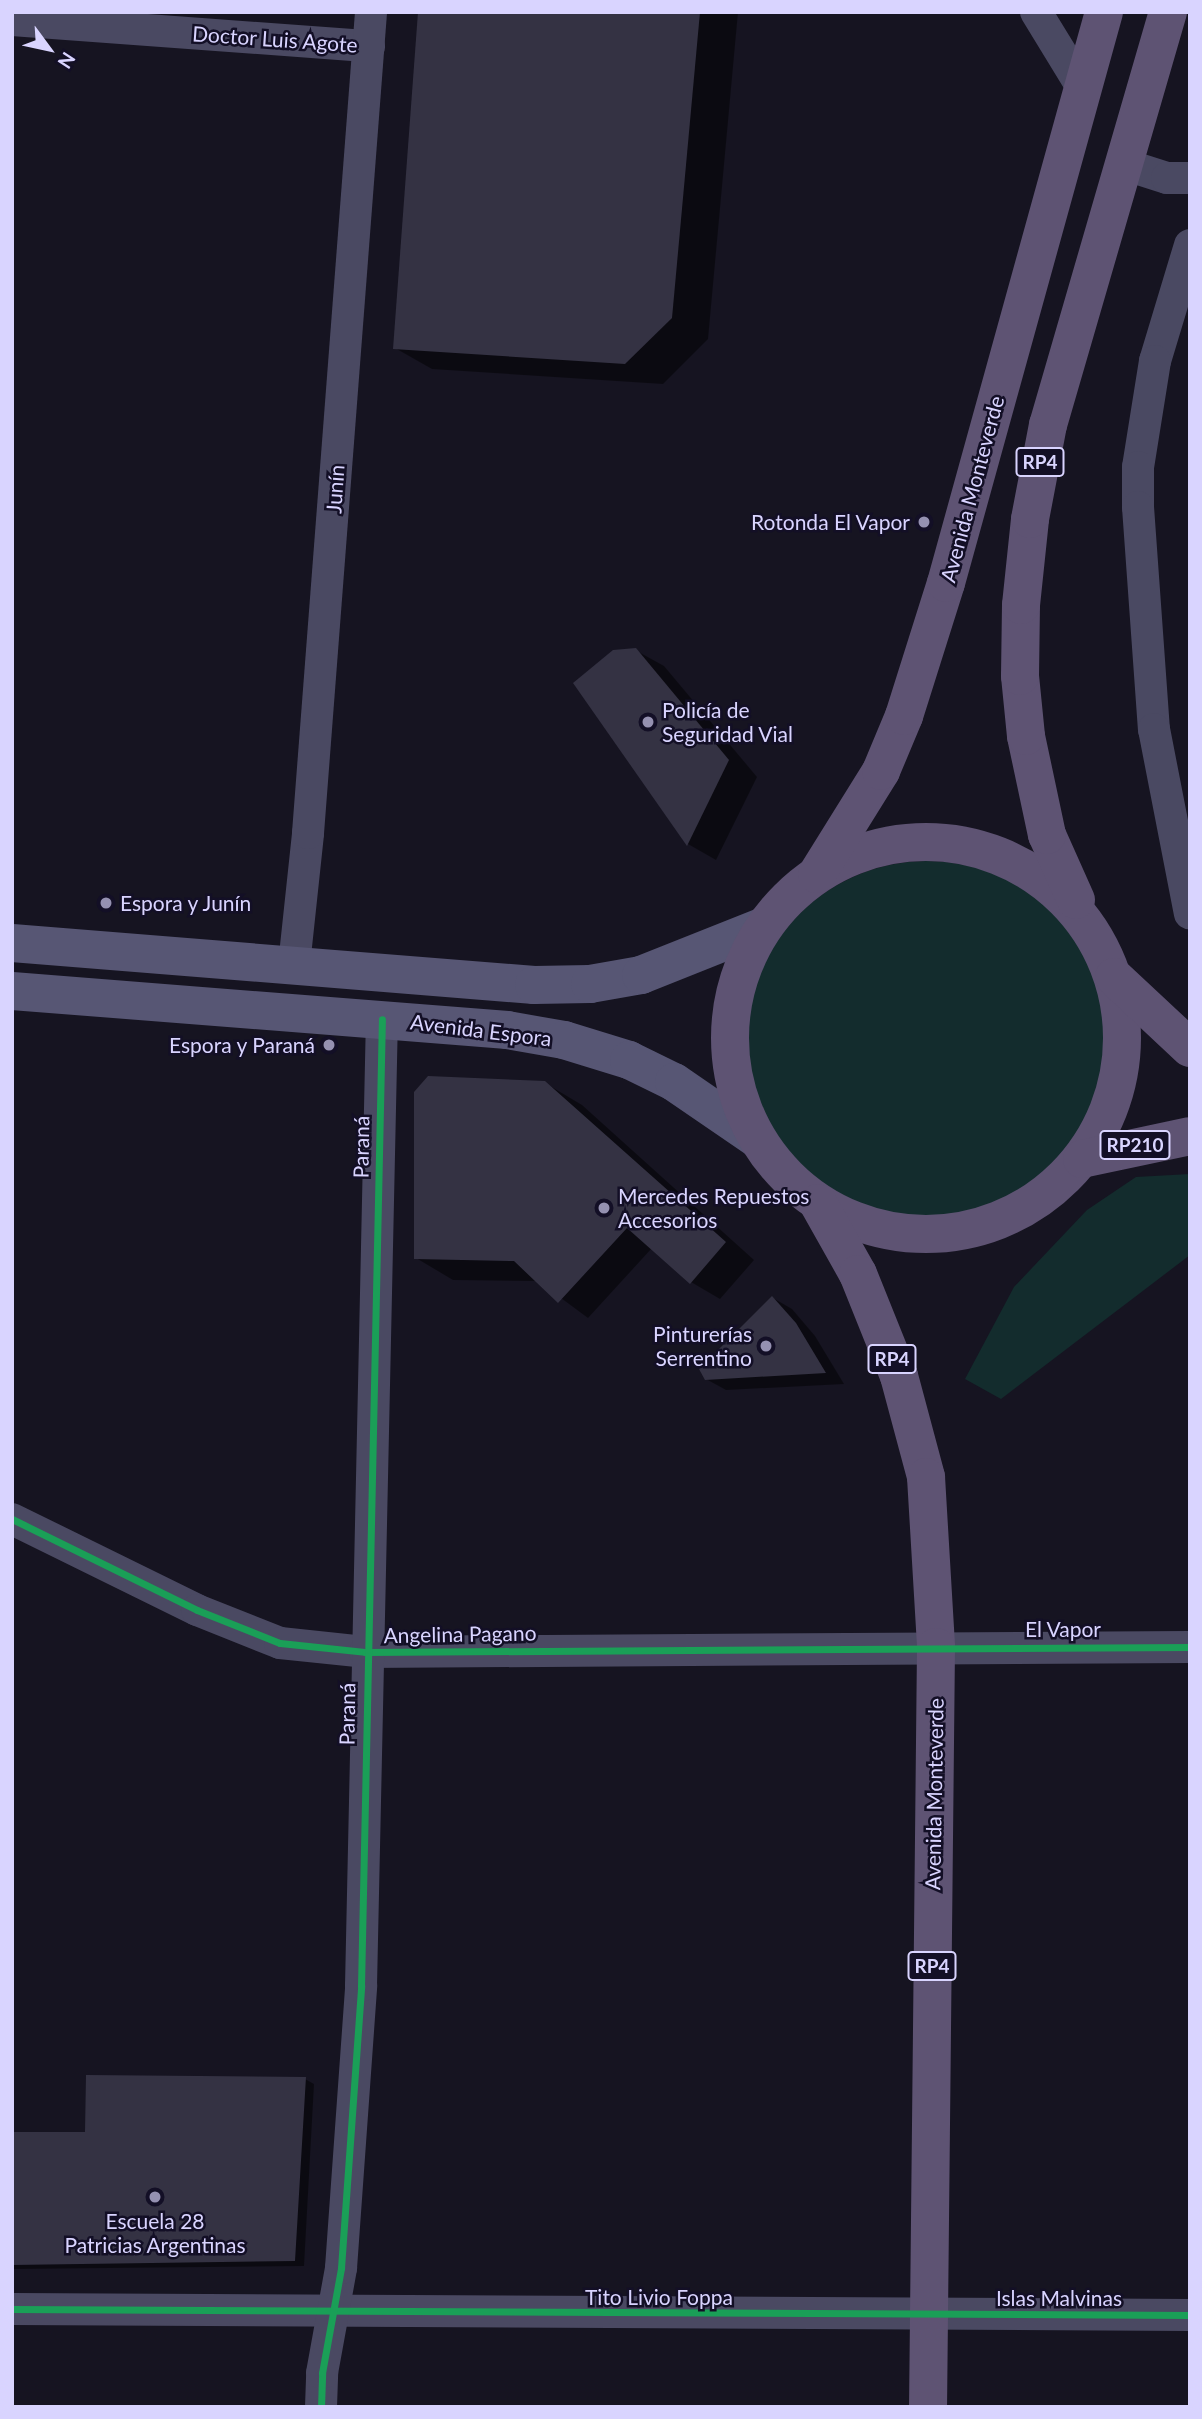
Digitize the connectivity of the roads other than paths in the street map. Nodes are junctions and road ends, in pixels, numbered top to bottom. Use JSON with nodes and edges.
{"nodes":[{"id":1,"x":371,"y":12,"type":"edge"},
{"id":2,"x":1037,"y":12,"type":"edge"},
{"id":3,"x":1104,"y":12,"type":"edge"},
{"id":4,"x":1168,"y":12,"type":"edge"},
{"id":5,"x":12,"y":20,"type":"edge"},
{"id":6,"x":369,"y":46,"type":"junction"},
{"id":7,"x":1082,"y":87,"type":"junction"},
{"id":8,"x":1123,"y":164,"type":"junction"},
{"id":9,"x":1190,"y":178,"type":"edge"},
{"id":10,"x":1190,"y":245,"type":"edge"},
{"id":11,"x":817,"y":874,"type":"junction"},
{"id":12,"x":1190,"y":914,"type":"edge"},
{"id":13,"x":1084,"y":918,"type":"junction"},
{"id":14,"x":764,"y":926,"type":"junction"},
{"id":15,"x":12,"y":943,"type":"edge"},
{"id":16,"x":293,"y":965,"type":"junction"},
{"id":17,"x":1114,"y":977,"type":"junction"},
{"id":18,"x":12,"y":991,"type":"edge"},
{"id":19,"x":382,"y":1019,"type":"junction"},
{"id":20,"x":1190,"y":1048,"type":"edge"},
{"id":21,"x":1190,"y":1136,"type":"edge"},
{"id":22,"x":757,"y":1139,"type":"junction"},
{"id":23,"x":1082,"y":1159,"type":"junction"},
{"id":24,"x":818,"y":1203,"type":"junction"},
{"id":25,"x":12,"y":1519,"type":"edge"},
{"id":26,"x":936,"y":1647,"type":"junction"},
{"id":27,"x":1190,"y":1647,"type":"edge"},
{"id":28,"x":365,"y":1652,"type":"junction"},
{"id":29,"x":12,"y":2309,"type":"edge"},
{"id":30,"x":332,"y":2314,"type":"junction"},
{"id":31,"x":1190,"y":2315,"type":"edge"},
{"id":32,"x":927,"y":2316,"type":"junction"},
{"id":33,"x":321,"y":2407,"type":"edge"},
{"id":34,"x":928,"y":2407,"type":"edge"}],
"edges":[{"from":1,"to":6,"type":"street","name":"Junín"},
{"from":2,"to":7,"type":"street"},
{"from":3,"to":7,"type":"main road","name":"Avenida Monteverde","number":"RP4"},
{"from":4,"to":8,"type":"main road","number":"RP4"},
{"from":5,"to":6,"type":"street","name":"Doctor Luis Agote"},
{"from":6,"to":16,"type":"street","name":"Junín"},
{"from":7,"to":11,"type":"main road","name":"Avenida Monteverde","number":"RP4"},
{"from":8,"to":9,"type":"street"},
{"from":8,"to":13,"type":"main road","number":"RP4"},
{"from":10,"to":12,"type":"street"},
{"from":11,"to":13,"type":"main road","number":"RP4"},
{"from":11,"to":14,"type":"main road","number":"RP4"},
{"from":13,"to":17,"type":"main road","number":"RP4"},
{"from":14,"to":16,"type":"main road"},
{"from":14,"to":22,"type":"main road","number":"RP4"},
{"from":15,"to":16,"type":"main road"},
{"from":17,"to":20,"type":"main road","number":"RP4"},
{"from":17,"to":23,"type":"main road","number":"RP4"},
{"from":18,"to":19,"type":"main road","name":"Avenida Espora"},
{"from":19,"to":22,"type":"main road","name":"Avenida Espora"},
{"from":19,"to":28,"type":"street","name":"Paraná"},
{"from":21,"to":23,"type":"main road","number":"RP210"},
{"from":22,"to":24,"type":"main road","number":"RP4"},
{"from":23,"to":24,"type":"main road","number":"RP4"},
{"from":24,"to":26,"type":"main road","name":"Avenida Monteverde","number":"RP4"},
{"from":25,"to":28,"type":"street","name":"Angelina Pagano"},
{"from":26,"to":27,"type":"street","name":"El Vapor"},
{"from":26,"to":28,"type":"street","name":"Angelina Pagano"},
{"from":26,"to":32,"type":"main road","name":"Avenida Monteverde","number":"RP4"},
{"from":28,"to":30,"type":"street","name":"Paraná"},
{"from":29,"to":30,"type":"street","name":"Tito Livio Foppa"},
{"from":30,"to":32,"type":"street","name":"Tito Livio Foppa"},
{"from":30,"to":33,"type":"street","name":"Paraná"},
{"from":31,"to":32,"type":"street","name":"Islas Malvinas"},
{"from":32,"to":34,"type":"main road","name":"Avenida Monteverde","number":"RP4"}]}
